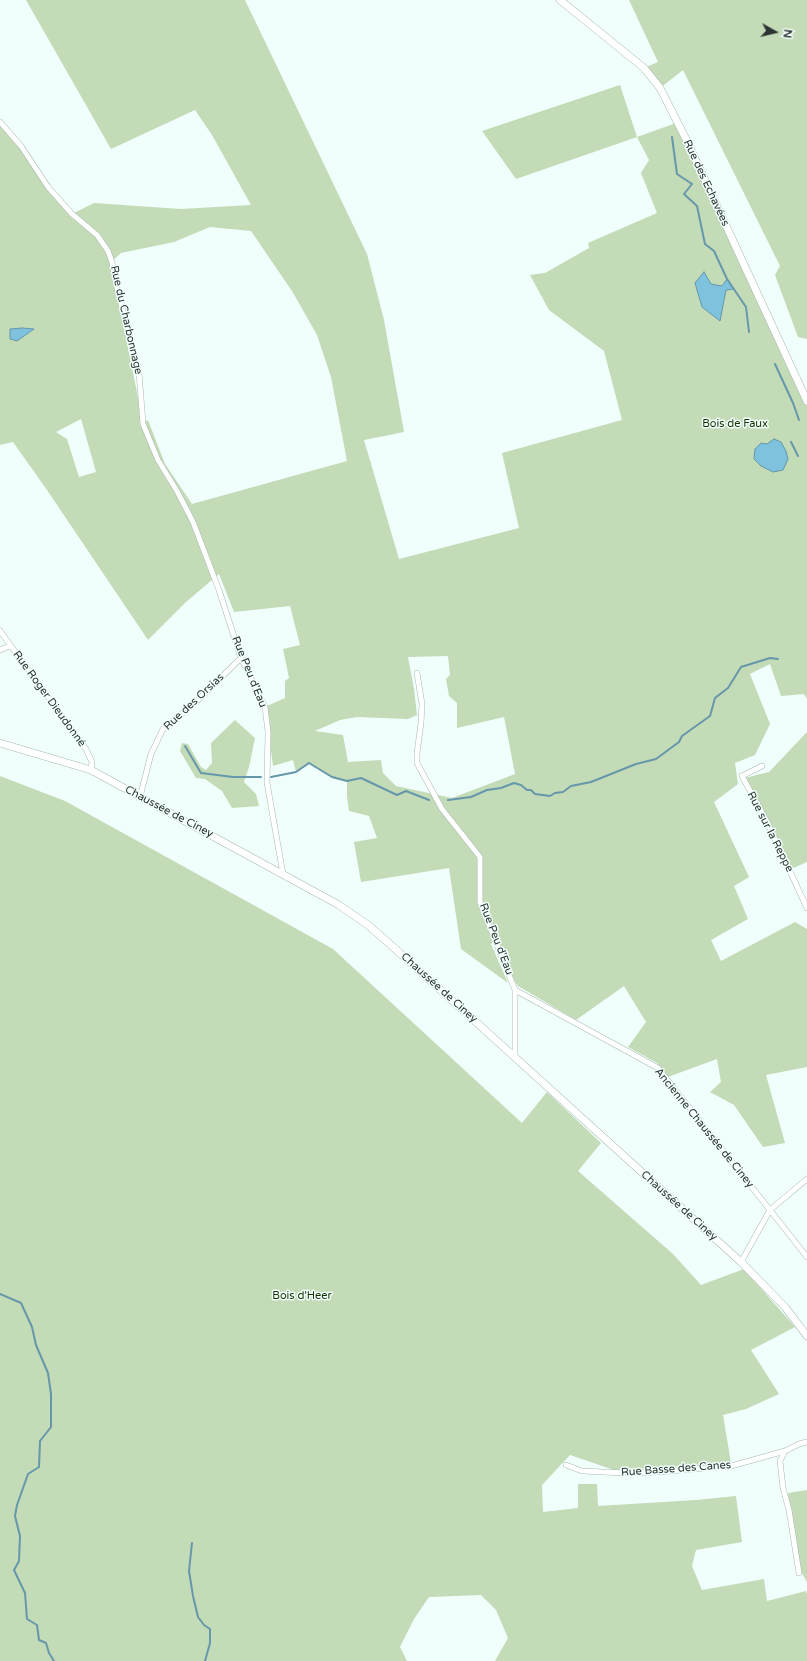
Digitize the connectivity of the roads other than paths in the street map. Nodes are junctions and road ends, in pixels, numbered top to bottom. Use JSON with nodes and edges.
{"nodes":[{"id":1,"x":560,"y":0,"type":"edge"},
{"id":2,"x":0,"y":122,"type":"edge"},
{"id":3,"x":807,"y":401,"type":"edge"},
{"id":4,"x":219,"y":590,"type":"joint"},
{"id":5,"x":0,"y":630,"type":"edge"},
{"id":6,"x":10,"y":646,"type":"junction"},
{"id":7,"x":0,"y":650,"type":"edge"},
{"id":8,"x":241,"y":658,"type":"junction"},
{"id":9,"x":417,"y":673,"type":"dead end"},
{"id":10,"x":0,"y":743,"type":"edge"},
{"id":11,"x":762,"y":766,"type":"dead end"},
{"id":12,"x":91,"y":770,"type":"junction"},
{"id":13,"x":140,"y":797,"type":"junction"},
{"id":14,"x":283,"y":874,"type":"junction"},
{"id":15,"x":807,"y":908,"type":"edge"},
{"id":16,"x":515,"y":990,"type":"junction"},
{"id":17,"x":515,"y":1056,"type":"junction"},
{"id":18,"x":807,"y":1179,"type":"edge"},
{"id":19,"x":770,"y":1210,"type":"junction"},
{"id":20,"x":807,"y":1257,"type":"edge"},
{"id":21,"x":741,"y":1262,"type":"junction"},
{"id":22,"x":807,"y":1336,"type":"edge"},
{"id":23,"x":807,"y":1442,"type":"edge"},
{"id":24,"x":785,"y":1451,"type":"junction"},
{"id":25,"x":566,"y":1466,"type":"dead end"},
{"id":26,"x":799,"y":1573,"type":"dead end"}],
"edges":[{"from":1,"to":3,"type":"main road","name":"Rue des Echavées"},
{"from":2,"to":4,"type":"street","name":"Rue du Charbonnage"},
{"from":4,"to":8,"type":"street","name":"Rue Peu d'Eau"},
{"from":5,"to":6,"type":"street","name":"Rue Roger Dieudonné"},
{"from":6,"to":7,"type":"street"},
{"from":6,"to":12,"type":"street","name":"Rue Roger Dieudonné"},
{"from":8,"to":13,"type":"street","name":"Rue des Orsias"},
{"from":8,"to":14,"type":"street","name":"Rue Peu d'Eau"},
{"from":9,"to":16,"type":"street","name":"Rue Peu d'Eau"},
{"from":10,"to":12,"type":"main road","name":"Chaussée de Ciney"},
{"from":11,"to":15,"type":"street","name":"Rue sur la Reppe"},
{"from":12,"to":13,"type":"main road","name":"Chaussée de Ciney"},
{"from":13,"to":14,"type":"main road","name":"Chaussée de Ciney"},
{"from":14,"to":17,"type":"main road","name":"Chaussée de Ciney"},
{"from":16,"to":17,"type":"street","name":"Rue Peu d'Eau"},
{"from":16,"to":19,"type":"street","name":"Ancienne Chaussée de Ciney"},
{"from":17,"to":21,"type":"main road","name":"Chaussée de Ciney"},
{"from":18,"to":19,"type":"street"},
{"from":19,"to":20,"type":"street","name":"Ancienne Chaussée de Ciney"},
{"from":19,"to":21,"type":"street"},
{"from":21,"to":22,"type":"main road","name":"Chaussée de Ciney"},
{"from":23,"to":24,"type":"street","name":"Rue Basse des Canes"},
{"from":24,"to":25,"type":"street","name":"Rue Basse des Canes"},
{"from":24,"to":26,"type":"street"}]}
